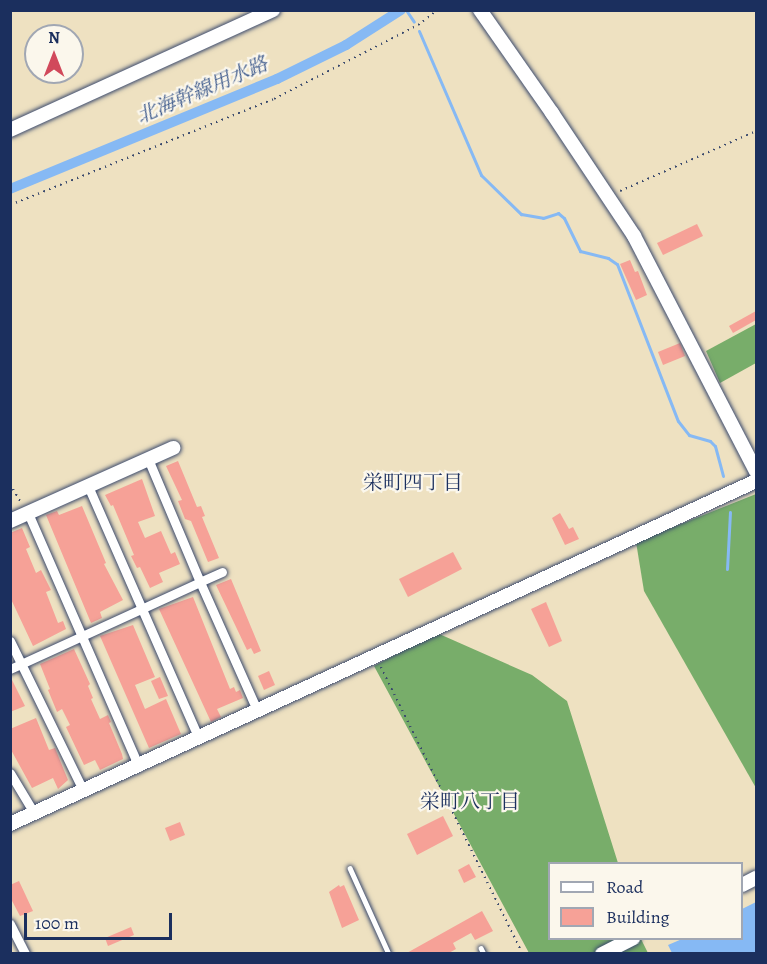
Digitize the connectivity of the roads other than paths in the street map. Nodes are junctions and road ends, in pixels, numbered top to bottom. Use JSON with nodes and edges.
{"nodes":[{"id":1,"x":273,"y":10,"type":"edge"},
{"id":2,"x":480,"y":10,"type":"edge"},
{"id":3,"x":10,"y":130,"type":"edge"},
{"id":4,"x":173,"y":448,"type":"dead end"},
{"id":5,"x":148,"y":459,"type":"junction"},
{"id":6,"x":756,"y":471,"type":"edge"},
{"id":7,"x":756,"y":482,"type":"edge"},
{"id":8,"x":88,"y":486,"type":"junction"},
{"id":9,"x":28,"y":513,"type":"junction"},
{"id":10,"x":10,"y":521,"type":"edge"},
{"id":11,"x":222,"y":572,"type":"dead end"},
{"id":12,"x":200,"y":582,"type":"junction"},
{"id":13,"x":142,"y":609,"type":"junction"},
{"id":14,"x":80,"y":637,"type":"junction"},
{"id":15,"x":10,"y":641,"type":"edge"},
{"id":16,"x":21,"y":664,"type":"junction"},
{"id":17,"x":10,"y":669,"type":"edge"},
{"id":18,"x":258,"y":712,"type":"junction"},
{"id":19,"x":200,"y":739,"type":"junction"},
{"id":20,"x":139,"y":767,"type":"junction"},
{"id":21,"x":10,"y":773,"type":"edge"},
{"id":22,"x":84,"y":792,"type":"junction"},
{"id":23,"x":34,"y":813,"type":"junction"},
{"id":24,"x":10,"y":824,"type":"edge"},
{"id":25,"x":350,"y":868,"type":"dead end"},
{"id":26,"x":10,"y":924,"type":"edge"},
{"id":27,"x":631,"y":940,"type":"edge"},
{"id":28,"x":25,"y":954,"type":"edge"},
{"id":29,"x":389,"y":954,"type":"edge"},
{"id":30,"x":602,"y":954,"type":"edge"}],
"edges":[{"from":1,"to":3,"type":"street"},
{"from":2,"to":6,"type":"street"},
{"from":4,"to":5,"type":"street"},
{"from":5,"to":8,"type":"street"},
{"from":5,"to":12,"type":"street"},
{"from":7,"to":18,"type":"street"},
{"from":8,"to":9,"type":"street"},
{"from":8,"to":13,"type":"street"},
{"from":9,"to":10,"type":"street"},
{"from":9,"to":14,"type":"street"},
{"from":11,"to":12,"type":"street"},
{"from":12,"to":13,"type":"street"},
{"from":12,"to":18,"type":"street"},
{"from":13,"to":14,"type":"street"},
{"from":13,"to":19,"type":"street"},
{"from":14,"to":16,"type":"street"},
{"from":14,"to":20,"type":"street"},
{"from":15,"to":16,"type":"street"},
{"from":16,"to":17,"type":"street"},
{"from":16,"to":22,"type":"street"},
{"from":18,"to":19,"type":"street"},
{"from":19,"to":20,"type":"street"},
{"from":20,"to":22,"type":"street"},
{"from":21,"to":23,"type":"street"},
{"from":22,"to":23,"type":"street"},
{"from":23,"to":24,"type":"street"},
{"from":25,"to":29,"type":"lane"},
{"from":26,"to":28,"type":"street"},
{"from":27,"to":30,"type":"street"}]}
